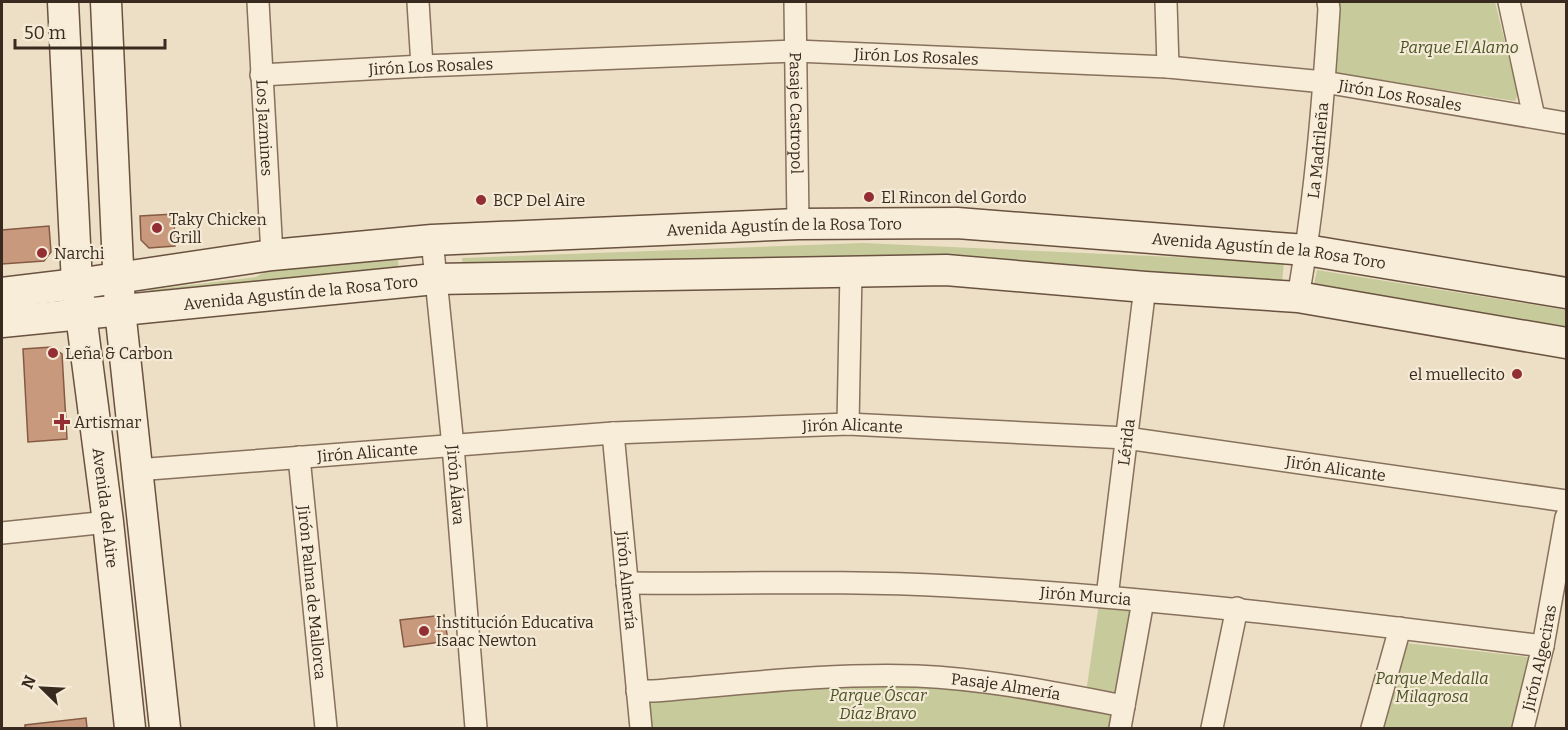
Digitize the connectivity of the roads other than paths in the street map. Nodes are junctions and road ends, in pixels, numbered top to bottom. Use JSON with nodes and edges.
{"nodes":[{"id":1,"x":63,"y":2,"type":"edge"},
{"id":2,"x":106,"y":2,"type":"edge"},
{"id":3,"x":258,"y":2,"type":"edge"},
{"id":4,"x":418,"y":2,"type":"edge"},
{"id":5,"x":795,"y":2,"type":"edge"},
{"id":6,"x":1166,"y":2,"type":"edge"},
{"id":7,"x":1328,"y":2,"type":"edge"},
{"id":8,"x":1509,"y":2,"type":"edge"},
{"id":9,"x":796,"y":51,"type":"junction"},
{"id":10,"x":422,"y":66,"type":"junction"},
{"id":11,"x":1168,"y":67,"type":"junction"},
{"id":12,"x":261,"y":75,"type":"junction"},
{"id":13,"x":1324,"y":82,"type":"junction"},
{"id":14,"x":1534,"y":117,"type":"junction"},
{"id":15,"x":1566,"y":123,"type":"edge"},
{"id":16,"x":798,"y":224,"type":"junction"},
{"id":17,"x":432,"y":240,"type":"junction"},
{"id":18,"x":1306,"y":250,"type":"junction"},
{"id":19,"x":272,"y":255,"type":"junction"},
{"id":20,"x":851,"y":272,"type":"junction"},
{"id":21,"x":119,"y":278,"type":"junction"},
{"id":22,"x":435,"y":279,"type":"junction"},
{"id":23,"x":77,"y":284,"type":"junction"},
{"id":24,"x":1145,"y":287,"type":"junction"},
{"id":25,"x":2,"y":292,"type":"edge"},
{"id":26,"x":1566,"y":293,"type":"edge"},
{"id":27,"x":1298,"y":297,"type":"junction"},
{"id":28,"x":81,"y":316,"type":"junction"},
{"id":29,"x":2,"y":322,"type":"edge"},
{"id":30,"x":122,"y":322,"type":"junction"},
{"id":31,"x":1566,"y":343,"type":"edge"},
{"id":32,"x":848,"y":424,"type":"junction"},
{"id":33,"x":613,"y":433,"type":"junction"},
{"id":34,"x":1126,"y":438,"type":"junction"},
{"id":35,"x":453,"y":446,"type":"junction"},
{"id":36,"x":299,"y":457,"type":"junction"},
{"id":37,"x":136,"y":470,"type":"junction"},
{"id":38,"x":1566,"y":501,"type":"edge"},
{"id":39,"x":1566,"y":517,"type":"edge"},
{"id":40,"x":108,"y":522,"type":"junction"},
{"id":41,"x":2,"y":533,"type":"edge"},
{"id":42,"x":627,"y":583,"type":"junction"},
{"id":43,"x":1107,"y":597,"type":"junction"},
{"id":44,"x":1143,"y":600,"type":"junction"},
{"id":45,"x":1237,"y":608,"type":"junction"},
{"id":46,"x":1400,"y":628,"type":"junction"},
{"id":47,"x":1543,"y":646,"type":"junction"},
{"id":48,"x":637,"y":690,"type":"junction"},
{"id":49,"x":1124,"y":706,"type":"junction"},
{"id":50,"x":130,"y":729,"type":"edge"},
{"id":51,"x":165,"y":729,"type":"edge"},
{"id":52,"x":326,"y":729,"type":"edge"},
{"id":53,"x":476,"y":729,"type":"edge"},
{"id":54,"x":641,"y":729,"type":"edge"},
{"id":55,"x":1120,"y":729,"type":"edge"},
{"id":56,"x":1212,"y":729,"type":"edge"},
{"id":57,"x":1372,"y":729,"type":"edge"},
{"id":58,"x":1523,"y":729,"type":"edge"}],
"edges":[{"from":1,"to":23,"type":"street","name":"Avenida del Aire"},
{"from":2,"to":21,"type":"street"},
{"from":3,"to":12,"type":"street","name":"Los Jazmines"},
{"from":4,"to":10,"type":"street"},
{"from":5,"to":9,"type":"street","name":"Pasaje Castropol"},
{"from":6,"to":11,"type":"street"},
{"from":7,"to":13,"type":"street","name":"La Madrileña"},
{"from":8,"to":14,"type":"street"},
{"from":9,"to":10,"type":"street","name":"Jirón Los Rosales"},
{"from":9,"to":11,"type":"street","name":"Jirón Los Rosales"},
{"from":9,"to":16,"type":"street","name":"Pasaje Castropol"},
{"from":10,"to":12,"type":"street","name":"Jirón Los Rosales"},
{"from":11,"to":13,"type":"street","name":"Jirón Los Rosales"},
{"from":12,"to":19,"type":"street","name":"Los Jazmines"},
{"from":13,"to":14,"type":"street","name":"Jirón Los Rosales"},
{"from":13,"to":18,"type":"street","name":"La Madrileña"},
{"from":14,"to":15,"type":"street","name":"Jirón Los Rosales"},
{"from":16,"to":17,"type":"street","name":"Avenida Agustín de la Rosa Toro"},
{"from":16,"to":18,"type":"street","name":"Avenida Agustín de la Rosa Toro"},
{"from":17,"to":19,"type":"street","name":"Avenida Agustín de la Rosa Toro"},
{"from":17,"to":22,"type":"street","name":"Jirón Álava"},
{"from":18,"to":26,"type":"street","name":"Avenida Agustín de la Rosa Toro"},
{"from":18,"to":27,"type":"street","name":"La Madrileña"},
{"from":19,"to":21,"type":"street","name":"Avenida Agustín de la Rosa Toro"},
{"from":20,"to":22,"type":"street","name":"Avenida Agustín de la Rosa Toro"},
{"from":20,"to":24,"type":"street","name":"Avenida Agustín de la Rosa Toro"},
{"from":20,"to":32,"type":"street"},
{"from":21,"to":23,"type":"street","name":"Avenida Agustín de la Rosa Toro"},
{"from":21,"to":30,"type":"street"},
{"from":22,"to":30,"type":"street","name":"Avenida Agustín de la Rosa Toro"},
{"from":22,"to":35,"type":"street","name":"Jirón Álava"},
{"from":23,"to":25,"type":"street","name":"Avenida Agustín de la Rosa Toro"},
{"from":23,"to":28,"type":"street","name":"Avenida del Aire"},
{"from":24,"to":27,"type":"street","name":"Avenida Agustín de la Rosa Toro"},
{"from":24,"to":34,"type":"street","name":"Lérida"},
{"from":27,"to":31,"type":"street","name":"Avenida Agustín de la Rosa Toro"},
{"from":28,"to":29,"type":"street","name":"Avenida Agustín de la Rosa Toro"},
{"from":28,"to":30,"type":"street","name":"Avenida Agustín de la Rosa Toro"},
{"from":28,"to":40,"type":"street","name":"Avenida del Aire"},
{"from":30,"to":37,"type":"street"},
{"from":32,"to":33,"type":"street","name":"Jirón Alicante"},
{"from":32,"to":34,"type":"street","name":"Jirón Alicante"},
{"from":33,"to":35,"type":"street","name":"Jirón Alicante"},
{"from":33,"to":42,"type":"street","name":"Jirón Almería"},
{"from":34,"to":38,"type":"street","name":"Jirón Alicante"},
{"from":34,"to":43,"type":"street","name":"Lérida"},
{"from":35,"to":36,"type":"street","name":"Jirón Alicante"},
{"from":35,"to":53,"type":"street","name":"Jirón Álava"},
{"from":36,"to":37,"type":"street","name":"Jirón Alicante"},
{"from":36,"to":52,"type":"street","name":"Jirón Palma de Mallorca"},
{"from":37,"to":51,"type":"street"},
{"from":39,"to":47,"type":"street","name":"Jirón Algeciras"},
{"from":40,"to":41,"type":"street"},
{"from":40,"to":50,"type":"street","name":"Avenida del Aire"},
{"from":42,"to":43,"type":"street","name":"Jirón Murcia"},
{"from":42,"to":48,"type":"street","name":"Jirón Almería"},
{"from":43,"to":44,"type":"street","name":"Jirón Murcia"},
{"from":44,"to":45,"type":"street","name":"Jirón Murcia"},
{"from":44,"to":49,"type":"street"},
{"from":45,"to":46,"type":"street","name":"Jirón Murcia"},
{"from":45,"to":56,"type":"street"},
{"from":46,"to":47,"type":"street","name":"Jirón Murcia"},
{"from":46,"to":57,"type":"street"},
{"from":47,"to":58,"type":"street","name":"Jirón Algeciras"},
{"from":48,"to":49,"type":"street","name":"Pasaje Almería"},
{"from":48,"to":54,"type":"street","name":"Jirón Almería"},
{"from":49,"to":55,"type":"street"}]}
